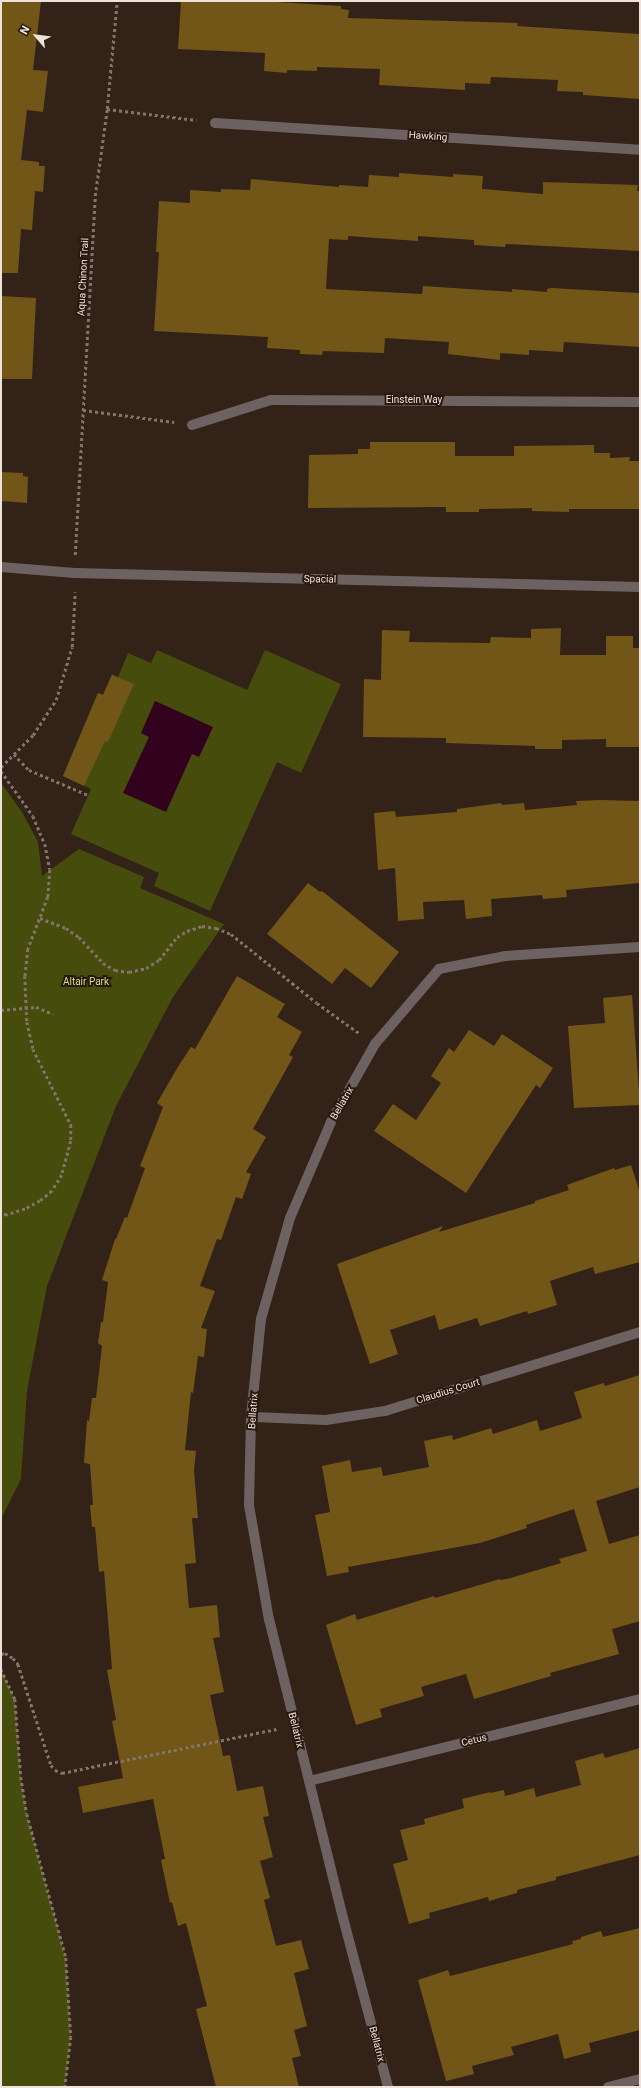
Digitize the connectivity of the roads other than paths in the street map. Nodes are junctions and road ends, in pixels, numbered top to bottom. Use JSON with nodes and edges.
{"nodes":[{"id":1,"x":215,"y":123,"type":"road end"},
{"id":2,"x":640,"y":150,"type":"edge"},
{"id":3,"x":640,"y":402,"type":"edge"},
{"id":4,"x":192,"y":425,"type":"road end"},
{"id":5,"x":1,"y":567,"type":"edge"},
{"id":6,"x":640,"y":587,"type":"edge"},
{"id":7,"x":640,"y":947,"type":"edge"},
{"id":8,"x":640,"y":1332,"type":"edge"},
{"id":9,"x":251,"y":1417,"type":"junction"},
{"id":10,"x":640,"y":1700,"type":"edge"},
{"id":11,"x":309,"y":1781,"type":"junction"},
{"id":12,"x":640,"y":2079,"type":"edge"},
{"id":13,"x":388,"y":2087,"type":"edge"},
{"id":14,"x":608,"y":2087,"type":"edge"}],
"edges":[{"from":1,"to":2,"type":"street","name":"Hawking"},
{"from":3,"to":4,"type":"street","name":"Einstein Way"},
{"from":5,"to":6,"type":"street","name":"Spacial"},
{"from":7,"to":9,"type":"street","name":"Bellatrix"},
{"from":8,"to":9,"type":"street","name":"Claudius Court"},
{"from":9,"to":11,"type":"street","name":"Bellatrix"},
{"from":10,"to":11,"type":"street","name":"Cetus"},
{"from":11,"to":13,"type":"street","name":"Bellatrix"},
{"from":12,"to":14,"type":"street"}]}
